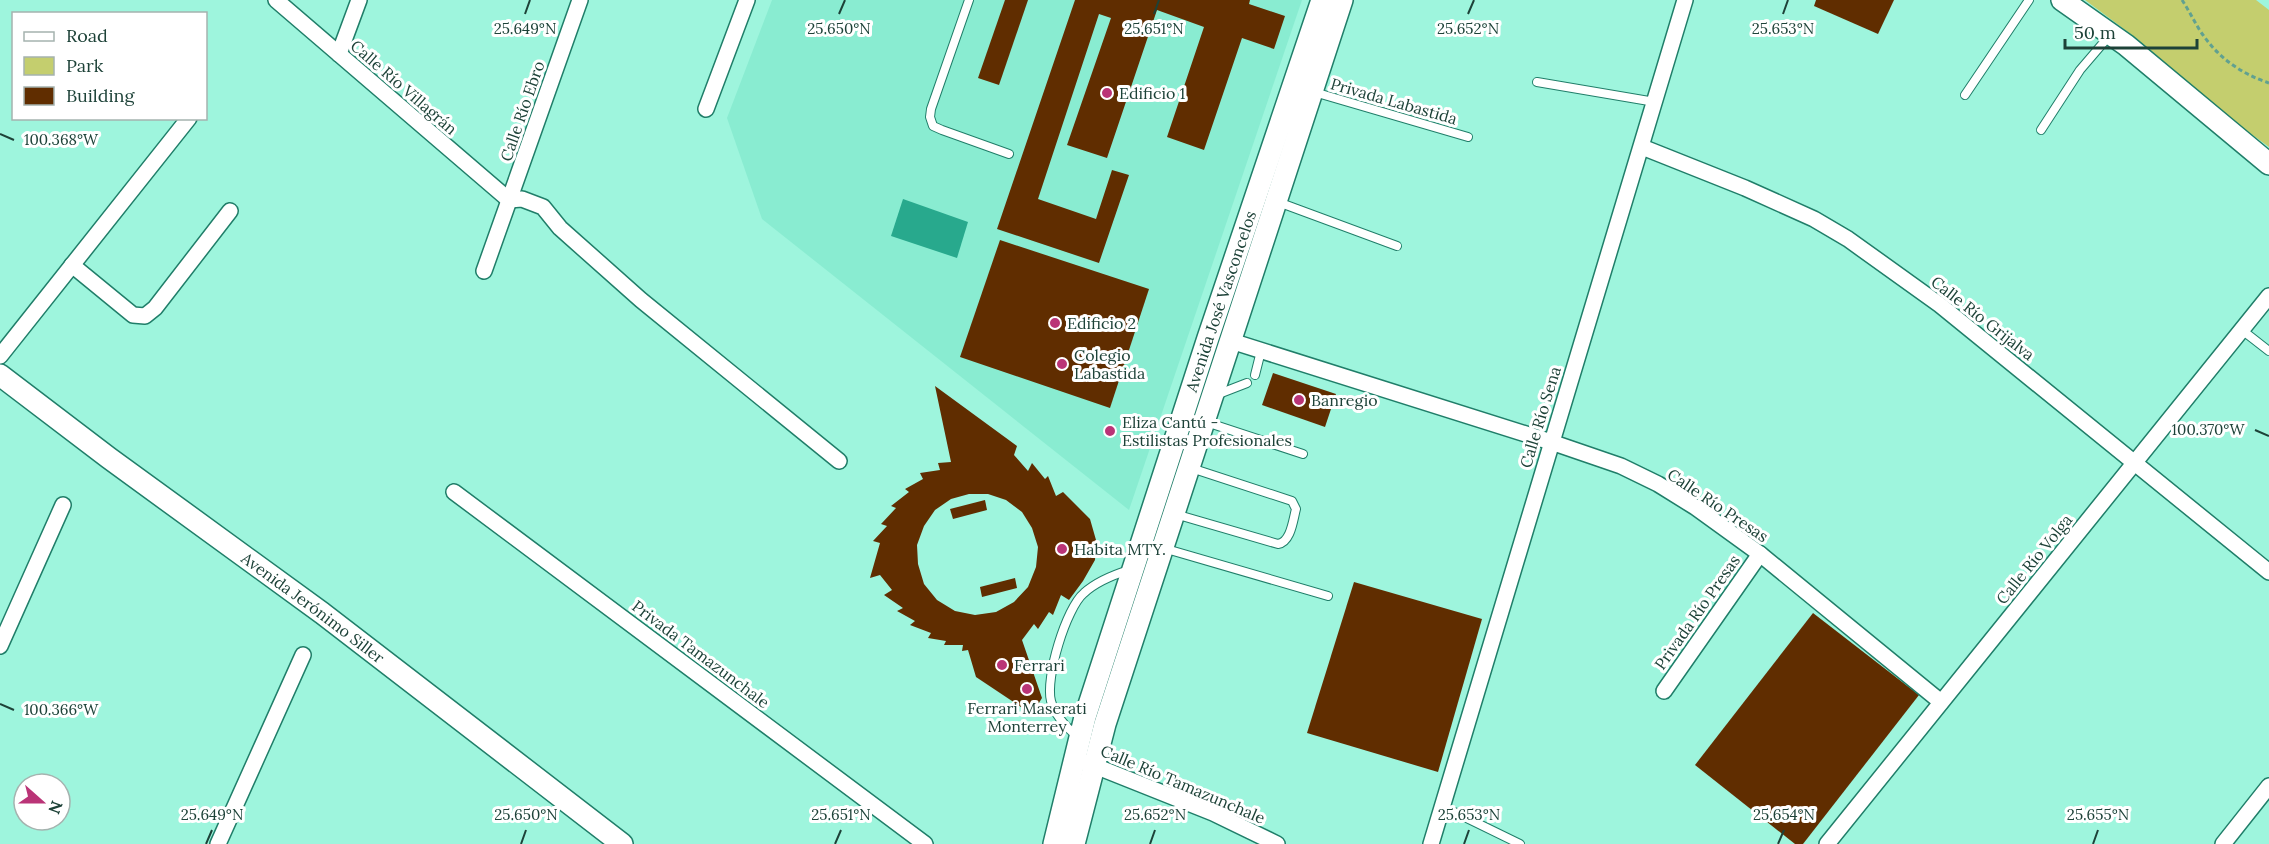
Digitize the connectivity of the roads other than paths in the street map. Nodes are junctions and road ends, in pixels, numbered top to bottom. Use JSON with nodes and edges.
{"nodes":[{"id":1,"x":276,"y":0,"type":"edge"},
{"id":2,"x":358,"y":0,"type":"edge"},
{"id":3,"x":580,"y":0,"type":"edge"},
{"id":4,"x":747,"y":0,"type":"edge"},
{"id":5,"x":969,"y":0,"type":"edge"},
{"id":6,"x":1322,"y":0,"type":"edge"},
{"id":7,"x":1342,"y":0,"type":"edge"},
{"id":8,"x":1685,"y":0,"type":"edge"},
{"id":9,"x":2029,"y":0,"type":"edge"},
{"id":10,"x":2062,"y":0,"type":"edge"},
{"id":11,"x":2110,"y":34,"type":"junction"},
{"id":12,"x":339,"y":54,"type":"junction"},
{"id":13,"x":1538,"y":82,"type":"dead end"},
{"id":14,"x":1312,"y":92,"type":"junction"},
{"id":15,"x":1965,"y":94,"type":"dead end"},
{"id":16,"x":1655,"y":102,"type":"junction"},
{"id":17,"x":706,"y":109,"type":"dead end"},
{"id":18,"x":187,"y":120,"type":"edge"},
{"id":19,"x":2041,"y":130,"type":"dead end"},
{"id":20,"x":1468,"y":137,"type":"dead end"},
{"id":21,"x":1642,"y":147,"type":"junction"},
{"id":22,"x":1009,"y":154,"type":"dead end"},
{"id":23,"x":2269,"y":164,"type":"edge"},
{"id":24,"x":1266,"y":198,"type":"junction"},
{"id":25,"x":509,"y":200,"type":"junction"},
{"id":26,"x":230,"y":211,"type":"dead end"},
{"id":27,"x":1397,"y":246,"type":"dead end"},
{"id":28,"x":72,"y":265,"type":"junction"},
{"id":29,"x":484,"y":271,"type":"dead end"},
{"id":30,"x":2269,"y":296,"type":"edge"},
{"id":31,"x":2242,"y":330,"type":"junction"},
{"id":32,"x":1231,"y":341,"type":"junction"},
{"id":33,"x":1261,"y":351,"type":"junction"},
{"id":34,"x":2269,"y":351,"type":"edge"},
{"id":35,"x":0,"y":356,"type":"edge"},
{"id":36,"x":0,"y":375,"type":"edge"},
{"id":37,"x":1255,"y":375,"type":"dead end"},
{"id":38,"x":1246,"y":383,"type":"dead end"},
{"id":39,"x":1212,"y":397,"type":"junction"},
{"id":40,"x":1204,"y":422,"type":"junction"},
{"id":41,"x":1551,"y":442,"type":"junction"},
{"id":42,"x":1303,"y":454,"type":"dead end"},
{"id":43,"x":839,"y":461,"type":"dead end"},
{"id":44,"x":2136,"y":463,"type":"junction"},
{"id":45,"x":1188,"y":467,"type":"junction"},
{"id":46,"x":454,"y":492,"type":"dead end"},
{"id":47,"x":63,"y":505,"type":"dead end"},
{"id":48,"x":1173,"y":513,"type":"junction"},
{"id":49,"x":1162,"y":548,"type":"junction"},
{"id":50,"x":1760,"y":554,"type":"junction"},
{"id":51,"x":1133,"y":568,"type":"junction"},
{"id":52,"x":2269,"y":572,"type":"edge"},
{"id":53,"x":1328,"y":596,"type":"dead end"},
{"id":54,"x":0,"y":646,"type":"edge"},
{"id":55,"x":303,"y":654,"type":"dead end"},
{"id":56,"x":1664,"y":691,"type":"dead end"},
{"id":57,"x":1941,"y":702,"type":"junction"},
{"id":58,"x":1082,"y":754,"type":"junction"},
{"id":59,"x":2269,"y":786,"type":"edge"},
{"id":60,"x":1442,"y":806,"type":"junction"},
{"id":61,"x":218,"y":844,"type":"edge"},
{"id":62,"x":622,"y":844,"type":"edge"},
{"id":63,"x":925,"y":844,"type":"edge"},
{"id":64,"x":1054,"y":844,"type":"edge"},
{"id":65,"x":1074,"y":844,"type":"edge"},
{"id":66,"x":1277,"y":844,"type":"edge"},
{"id":67,"x":1431,"y":844,"type":"edge"},
{"id":68,"x":1520,"y":844,"type":"edge"},
{"id":69,"x":1827,"y":844,"type":"edge"},
{"id":70,"x":2223,"y":844,"type":"edge"}],
"edges":[{"from":1,"to":12,"type":"street","name":"Calle Río Villagrán"},
{"from":2,"to":12,"type":"street"},
{"from":3,"to":25,"type":"street","name":"Calle Río Ebro"},
{"from":4,"to":17,"type":"street"},
{"from":5,"to":22,"type":"lane"},
{"from":6,"to":24,"type":"main road","name":"Avenida José Vasconcelos"},
{"from":7,"to":14,"type":"main road","name":"Avenida José Vasconcelos"},
{"from":8,"to":16,"type":"street","name":"Calle Río Sena"},
{"from":9,"to":15,"type":"lane"},
{"from":10,"to":11,"type":"main road"},
{"from":11,"to":19,"type":"lane"},
{"from":11,"to":23,"type":"main road"},
{"from":12,"to":25,"type":"street","name":"Calle Río Villagrán"},
{"from":13,"to":16,"type":"lane"},
{"from":14,"to":20,"type":"lane","name":"Privada Labastida"},
{"from":14,"to":24,"type":"main road","name":"Avenida José Vasconcelos"},
{"from":16,"to":21,"type":"street","name":"Calle Río Sena"},
{"from":18,"to":28,"type":"street"},
{"from":21,"to":41,"type":"street","name":"Calle Río Sena"},
{"from":21,"to":44,"type":"street","name":"Calle Río Grijalva"},
{"from":24,"to":27,"type":"lane"},
{"from":24,"to":32,"type":"main road","name":"Avenida José Vasconcelos"},
{"from":24,"to":51,"type":"main road","name":"Avenida José Vasconcelos"},
{"from":25,"to":29,"type":"street","name":"Calle Río Ebro"},
{"from":25,"to":43,"type":"street"},
{"from":26,"to":28,"type":"street"},
{"from":28,"to":35,"type":"street"},
{"from":30,"to":31,"type":"street","name":"Calle Río Volga"},
{"from":31,"to":34,"type":"lane"},
{"from":31,"to":44,"type":"street","name":"Calle Río Volga"},
{"from":32,"to":33,"type":"street","name":"Calle Río Presas"},
{"from":32,"to":39,"type":"main road","name":"Avenida José Vasconcelos"},
{"from":33,"to":37,"type":"lane"},
{"from":33,"to":41,"type":"street","name":"Calle Río Presas"},
{"from":36,"to":62,"type":"main road","name":"Avenida Jerónimo Siller"},
{"from":38,"to":39,"type":"lane"},
{"from":39,"to":40,"type":"main road","name":"Avenida José Vasconcelos"},
{"from":40,"to":42,"type":"lane"},
{"from":40,"to":45,"type":"main road","name":"Avenida José Vasconcelos"},
{"from":41,"to":50,"type":"street","name":"Calle Río Presas"},
{"from":41,"to":60,"type":"street","name":"Calle Río Sena"},
{"from":44,"to":52,"type":"street","name":"Calle Río Grijalva"},
{"from":44,"to":57,"type":"street","name":"Calle Río Volga"},
{"from":45,"to":48,"type":"main road","name":"Avenida José Vasconcelos"},
{"from":45,"to":48,"type":"lane"},
{"from":46,"to":63,"type":"street","name":"Privada Tamazunchale"},
{"from":47,"to":54,"type":"street"},
{"from":48,"to":49,"type":"main road","name":"Avenida José Vasconcelos"},
{"from":49,"to":53,"type":"lane"},
{"from":49,"to":58,"type":"main road","name":"Avenida José Vasconcelos"},
{"from":50,"to":56,"type":"street","name":"Privada Río Presas"},
{"from":50,"to":57,"type":"street","name":"Calle Río Presas"},
{"from":51,"to":58,"type":"main road","name":"Avenida José Vasconcelos"},
{"from":51,"to":58,"type":"lane"},
{"from":55,"to":61,"type":"street"},
{"from":57,"to":69,"type":"street","name":"Calle Río Volga"},
{"from":58,"to":64,"type":"main road","name":"Avenida José Vasconcelos"},
{"from":58,"to":65,"type":"main road","name":"Avenida José Vasconcelos"},
{"from":58,"to":66,"type":"street","name":"Calle Río Tamazunchale"},
{"from":59,"to":70,"type":"street"},
{"from":60,"to":67,"type":"street","name":"Calle Río Sena"},
{"from":60,"to":68,"type":"lane"}]}
